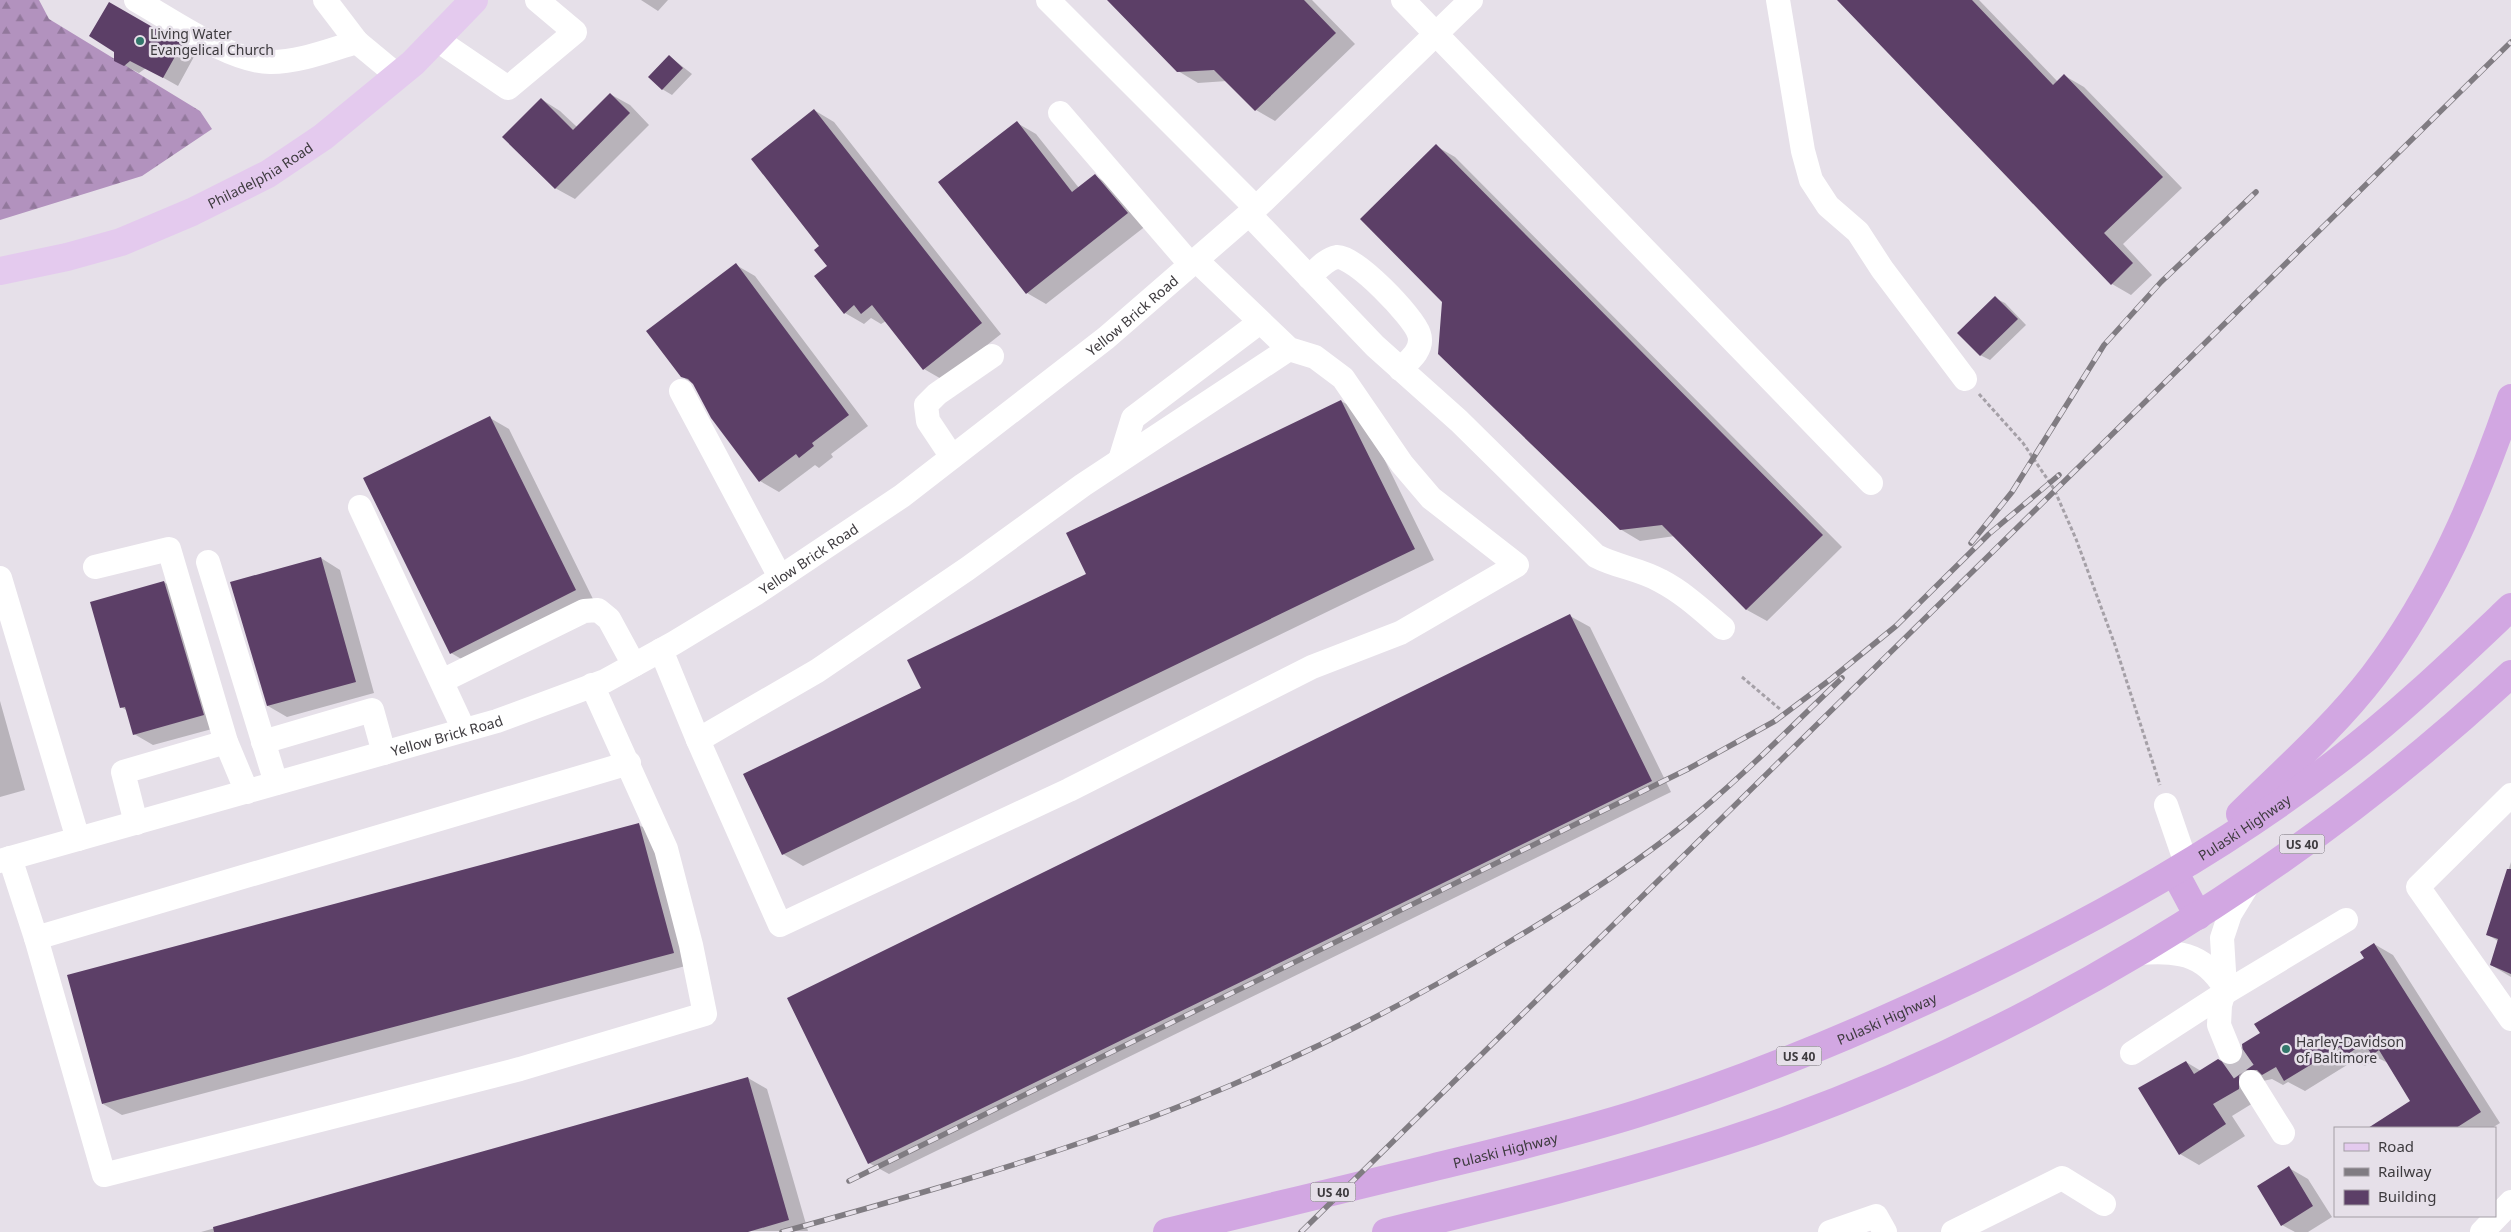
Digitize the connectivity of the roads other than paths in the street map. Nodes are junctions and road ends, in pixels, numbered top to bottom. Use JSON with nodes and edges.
{"nodes":[{"id":1,"x":136,"y":0,"type":"edge"},
{"id":2,"x":325,"y":0,"type":"edge"},
{"id":3,"x":474,"y":0,"type":"edge"},
{"id":4,"x":537,"y":0,"type":"edge"},
{"id":5,"x":1048,"y":0,"type":"edge"},
{"id":6,"x":1403,"y":0,"type":"edge"},
{"id":7,"x":1471,"y":0,"type":"edge"},
{"id":8,"x":1778,"y":0,"type":"edge"},
{"id":9,"x":1437,"y":33,"type":"junction"},
{"id":10,"x":436,"y":39,"type":"junction"},
{"id":11,"x":357,"y":42,"type":"junction"},
{"id":12,"x":398,"y":76,"type":"junction"},
{"id":13,"x":1060,"y":113,"type":"dead end"},
{"id":14,"x":1252,"y":211,"type":"junction"},
{"id":15,"x":1193,"y":263,"type":"junction"},
{"id":16,"x":0,"y":271,"type":"edge"},
{"id":17,"x":1309,"y":277,"type":"junction"},
{"id":18,"x":1260,"y":322,"type":"junction"},
{"id":19,"x":1289,"y":349,"type":"junction"},
{"id":20,"x":992,"y":356,"type":"dead end"},
{"id":21,"x":1400,"y":369,"type":"junction"},
{"id":22,"x":1965,"y":380,"type":"road end"},
{"id":23,"x":682,"y":391,"type":"dead end"},
{"id":24,"x":2511,"y":398,"type":"edge"},
{"id":25,"x":952,"y":457,"type":"junction"},
{"id":26,"x":1120,"y":460,"type":"junction"},
{"id":27,"x":1871,"y":483,"type":"dead end"},
{"id":28,"x":360,"y":507,"type":"dead end"},
{"id":29,"x":208,"y":562,"type":"dead end"},
{"id":30,"x":96,"y":568,"type":"dead end"},
{"id":31,"x":780,"y":577,"type":"junction"},
{"id":32,"x":0,"y":578,"type":"edge"},
{"id":33,"x":2511,"y":608,"type":"edge"},
{"id":34,"x":1723,"y":628,"type":"dead end"},
{"id":35,"x":661,"y":650,"type":"junction"},
{"id":36,"x":634,"y":665,"type":"junction"},
{"id":37,"x":2511,"y":674,"type":"edge"},
{"id":38,"x":442,"y":682,"type":"junction"},
{"id":39,"x":592,"y":685,"type":"junction"},
{"id":40,"x":464,"y":730,"type":"junction"},
{"id":41,"x":698,"y":740,"type":"junction"},
{"id":42,"x":226,"y":742,"type":"junction"},
{"id":43,"x":263,"y":742,"type":"junction"},
{"id":44,"x":384,"y":753,"type":"junction"},
{"id":45,"x":629,"y":763,"type":"junction"},
{"id":46,"x":276,"y":783,"type":"junction"},
{"id":47,"x":247,"y":792,"type":"junction"},
{"id":48,"x":2511,"y":795,"type":"edge"},
{"id":49,"x":2166,"y":805,"type":"road end"},
{"id":50,"x":136,"y":823,"type":"junction"},
{"id":51,"x":78,"y":839,"type":"junction"},
{"id":52,"x":5,"y":860,"type":"edge"},
{"id":53,"x":2181,"y":869,"type":"junction"},
{"id":54,"x":2249,"y":883,"type":"junction"},
{"id":55,"x":2198,"y":916,"type":"junction"},
{"id":56,"x":2346,"y":920,"type":"dead end"},
{"id":57,"x":36,"y":938,"type":"junction"},
{"id":58,"x":2136,"y":953,"type":"junction"},
{"id":59,"x":2224,"y":991,"type":"junction"},
{"id":60,"x":2511,"y":1019,"type":"edge"},
{"id":61,"x":2230,"y":1052,"type":"tunnel mouth"},
{"id":62,"x":2132,"y":1053,"type":"dead end"},
{"id":63,"x":2251,"y":1082,"type":"tunnel mouth"},
{"id":64,"x":2282,"y":1133,"type":"dead end"},
{"id":65,"x":2511,"y":1202,"type":"edge"},
{"id":66,"x":2104,"y":1204,"type":"dead end"},
{"id":67,"x":1167,"y":1232,"type":"edge"},
{"id":68,"x":1386,"y":1232,"type":"edge"},
{"id":69,"x":1830,"y":1232,"type":"edge"},
{"id":70,"x":1885,"y":1232,"type":"edge"},
{"id":71,"x":1953,"y":1232,"type":"edge"},
{"id":72,"x":2482,"y":1232,"type":"edge"}],
"edges":[{"from":1,"to":11,"type":"street"},
{"from":2,"to":11,"type":"street"},
{"from":3,"to":10,"type":"main road","name":"Philadelphia Road"},
{"from":4,"to":10,"type":"street"},
{"from":5,"to":14,"type":"street"},
{"from":6,"to":9,"type":"street"},
{"from":7,"to":9,"type":"street","name":"Yellow Brick Road"},
{"from":8,"to":22,"type":"street"},
{"from":9,"to":14,"type":"street","name":"Yellow Brick Road"},
{"from":9,"to":27,"type":"street"},
{"from":10,"to":12,"type":"main road","name":"Philadelphia Road"},
{"from":11,"to":12,"type":"street"},
{"from":12,"to":16,"type":"main road","name":"Philadelphia Road"},
{"from":13,"to":15,"type":"street"},
{"from":14,"to":15,"type":"street","name":"Yellow Brick Road"},
{"from":14,"to":17,"type":"street"},
{"from":15,"to":18,"type":"street"},
{"from":15,"to":25,"type":"street","name":"Yellow Brick Road"},
{"from":17,"to":21,"type":"street"},
{"from":17,"to":21,"type":"street"},
{"from":18,"to":19,"type":"street"},
{"from":18,"to":26,"type":"street"},
{"from":19,"to":26,"type":"street"},
{"from":19,"to":41,"type":"street"},
{"from":20,"to":25,"type":"street"},
{"from":21,"to":34,"type":"street"},
{"from":23,"to":31,"type":"street"},
{"from":24,"to":53,"type":"highway"},
{"from":25,"to":31,"type":"street","name":"Yellow Brick Road"},
{"from":26,"to":41,"type":"street"},
{"from":28,"to":38,"type":"street"},
{"from":29,"to":43,"type":"street"},
{"from":30,"to":42,"type":"street"},
{"from":31,"to":35,"type":"street","name":"Yellow Brick Road"},
{"from":32,"to":51,"type":"street"},
{"from":33,"to":53,"type":"highway","name":"Pulaski Highway","number":"US 40"},
{"from":35,"to":36,"type":"street","name":"Yellow Brick Road"},
{"from":35,"to":41,"type":"street"},
{"from":36,"to":38,"type":"street"},
{"from":36,"to":39,"type":"street","name":"Yellow Brick Road"},
{"from":37,"to":54,"type":"highway","number":"US 40"},
{"from":38,"to":40,"type":"street"},
{"from":39,"to":40,"type":"street","name":"Yellow Brick Road"},
{"from":39,"to":45,"type":"street"},
{"from":40,"to":44,"type":"street","name":"Yellow Brick Road"},
{"from":42,"to":47,"type":"street"},
{"from":42,"to":50,"type":"street"},
{"from":43,"to":44,"type":"street"},
{"from":43,"to":46,"type":"street"},
{"from":44,"to":46,"type":"street","name":"Yellow Brick Road"},
{"from":45,"to":57,"type":"street"},
{"from":45,"to":57,"type":"street"},
{"from":46,"to":47,"type":"street","name":"Yellow Brick Road"},
{"from":47,"to":50,"type":"street","name":"Yellow Brick Road"},
{"from":48,"to":60,"type":"street"},
{"from":49,"to":53,"type":"street"},
{"from":50,"to":51,"type":"street","name":"Yellow Brick Road"},
{"from":51,"to":52,"type":"street","name":"Yellow Brick Road"},
{"from":52,"to":57,"type":"street"},
{"from":53,"to":55,"type":"highway"},
{"from":53,"to":67,"type":"highway","name":"Pulaski Highway","number":"US 40"},
{"from":54,"to":55,"type":"highway","number":"US 40"},
{"from":54,"to":59,"type":"street"},
{"from":55,"to":58,"type":"highway","number":"US 40"},
{"from":56,"to":59,"type":"street"},
{"from":58,"to":59,"type":"street"},
{"from":58,"to":68,"type":"highway","number":"US 40"},
{"from":59,"to":61,"type":"street"},
{"from":59,"to":62,"type":"street"},
{"from":63,"to":64,"type":"street"},
{"from":65,"to":72,"type":"street"},
{"from":66,"to":71,"type":"street"},
{"from":69,"to":70,"type":"street"}]}
